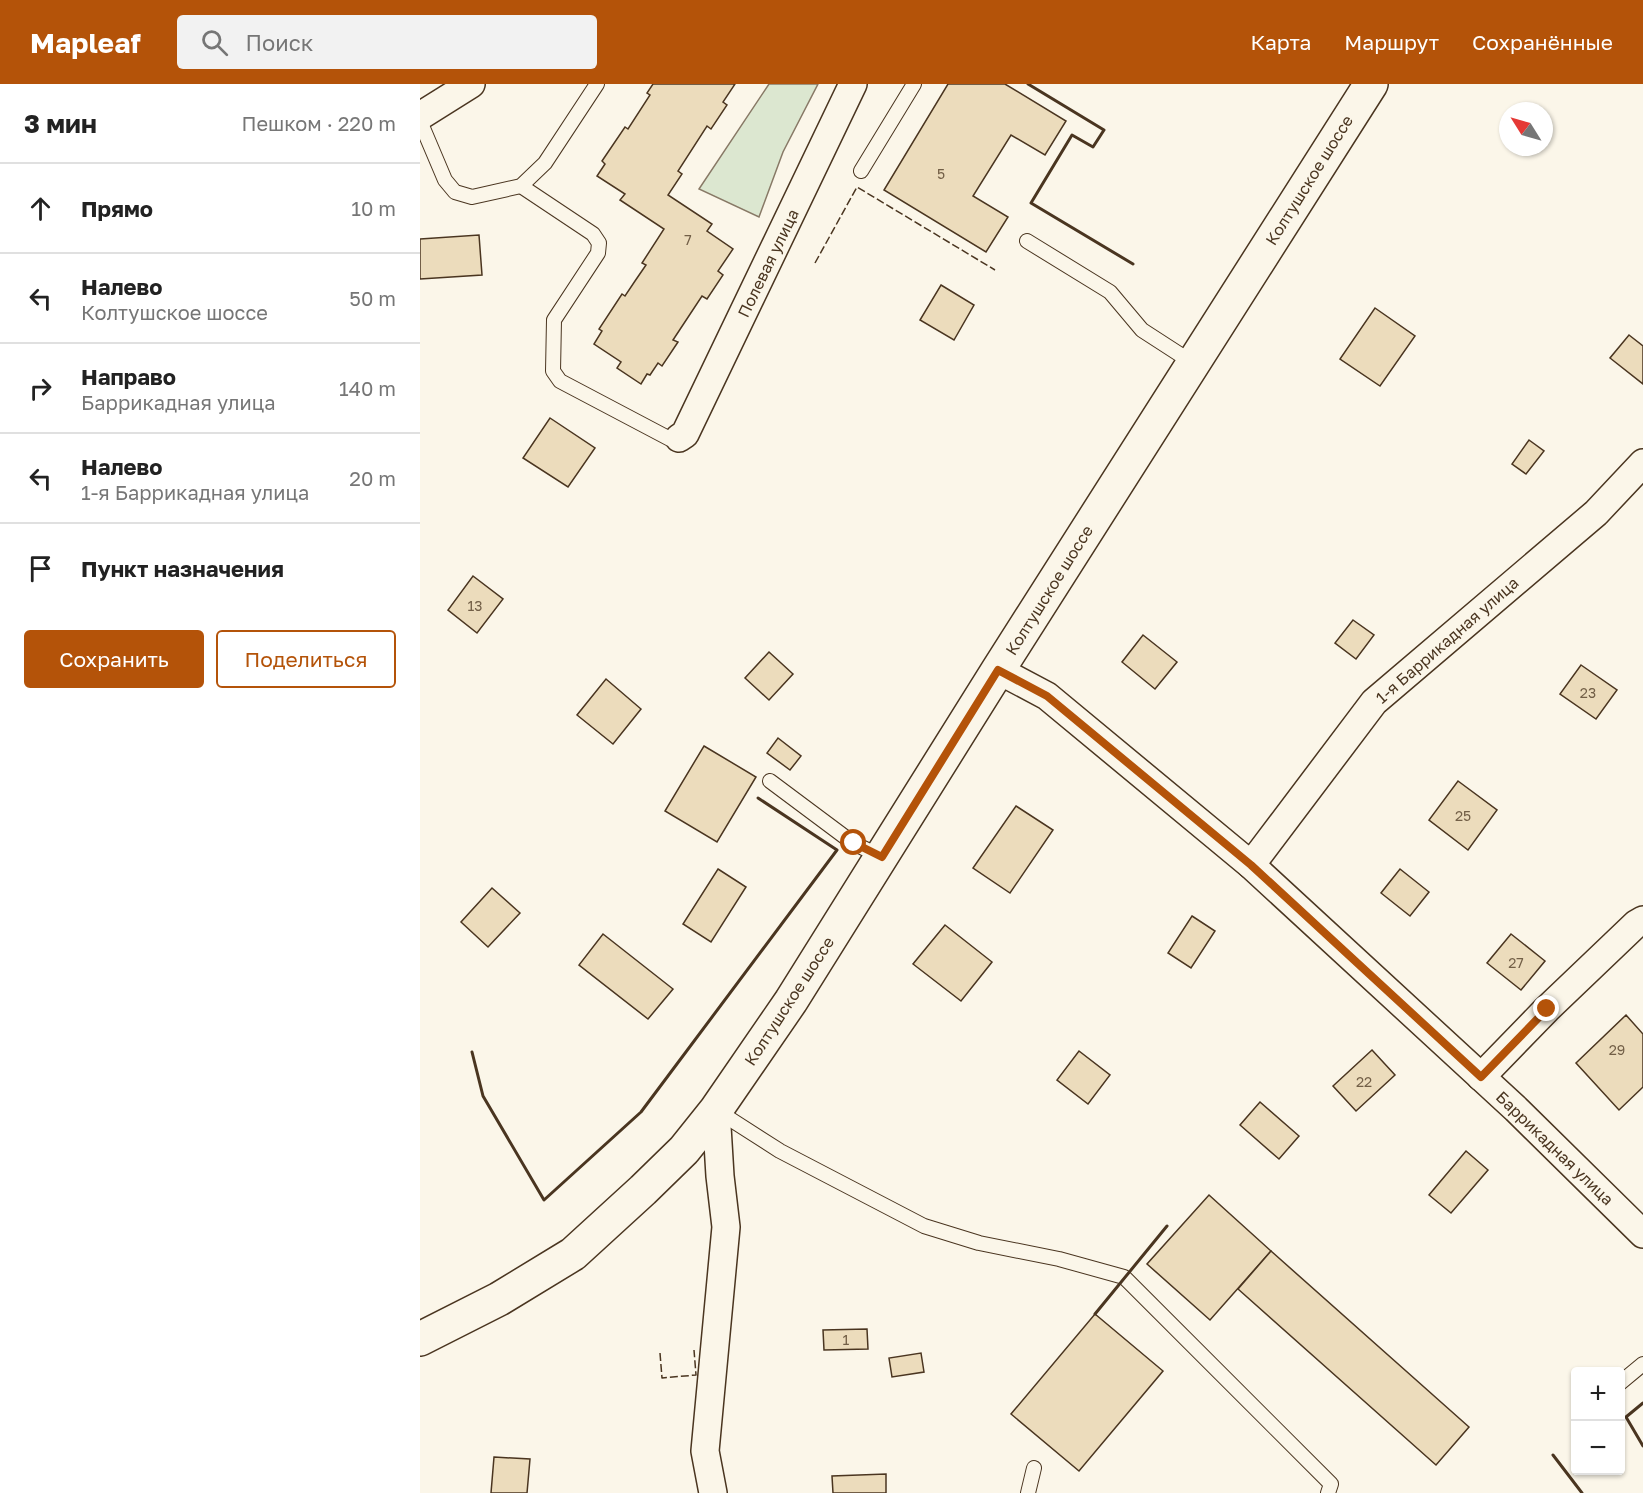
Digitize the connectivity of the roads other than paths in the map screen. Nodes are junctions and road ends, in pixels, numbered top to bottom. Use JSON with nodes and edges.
{"nodes":[{"id":1,"x":471,"y":84,"type":"edge"},
{"id":2,"x":597,"y":84,"type":"edge"},
{"id":3,"x":853,"y":84,"type":"edge"},
{"id":4,"x":914,"y":84,"type":"edge"},
{"id":5,"x":1371,"y":84,"type":"edge"},
{"id":6,"x":420,"y":116,"type":"edge"},
{"id":7,"x":420,"y":122,"type":"edge"},
{"id":8,"x":861,"y":171,"type":"dead end"},
{"id":9,"x":521,"y":186,"type":"junction"},
{"id":10,"x":1027,"y":241,"type":"dead end"},
{"id":11,"x":1193,"y":363,"type":"junction"},
{"id":12,"x":679,"y":438,"type":"joint"},
{"id":13,"x":1643,"y":463,"type":"edge"},
{"id":14,"x":998,"y":670,"type":"junction"},
{"id":15,"x":770,"y":782,"type":"dead end"},
{"id":16,"x":882,"y":857,"type":"junction"},
{"id":17,"x":1251,"y":865,"type":"junction"},
{"id":18,"x":1643,"y":920,"type":"edge"},
{"id":19,"x":1481,"y":1077,"type":"junction"},
{"id":20,"x":716,"y":1110,"type":"junction"},
{"id":21,"x":1643,"y":1234,"type":"edge"},
{"id":22,"x":420,"y":1339,"type":"edge"},
{"id":23,"x":1643,"y":1365,"type":"edge"},
{"id":24,"x":1625,"y":1379,"type":"edge"},
{"id":25,"x":1034,"y":1468,"type":"dead end"},
{"id":26,"x":713,"y":1493,"type":"edge"},
{"id":27,"x":1028,"y":1493,"type":"edge"},
{"id":28,"x":1328,"y":1493,"type":"edge"}],
"edges":[{"from":1,"to":6,"type":"street"},
{"from":2,"to":9,"type":"lane"},
{"from":3,"to":12,"type":"street","name":"Полевая улица"},
{"from":4,"to":8,"type":"lane"},
{"from":5,"to":11,"type":"main road","name":"Колтушское шоссе"},
{"from":7,"to":9,"type":"lane"},
{"from":9,"to":12,"type":"lane"},
{"from":10,"to":11,"type":"lane"},
{"from":11,"to":14,"type":"main road","name":"Колтушское шоссе"},
{"from":13,"to":17,"type":"street","name":"1-я Баррикадная улица"},
{"from":14,"to":16,"type":"main road","name":"Колтушское шоссе"},
{"from":14,"to":17,"type":"street","name":"Баррикадная улица"},
{"from":15,"to":16,"type":"lane"},
{"from":16,"to":20,"type":"main road","name":"Колтушское шоссе"},
{"from":17,"to":19,"type":"street","name":"Баррикадная улица"},
{"from":18,"to":19,"type":"street"},
{"from":19,"to":21,"type":"street","name":"Баррикадная улица"},
{"from":20,"to":22,"type":"main road","name":"Колтушское шоссе"},
{"from":20,"to":26,"type":"street"},
{"from":20,"to":28,"type":"lane"},
{"from":23,"to":24,"type":"lane"},
{"from":25,"to":27,"type":"lane"}]}
